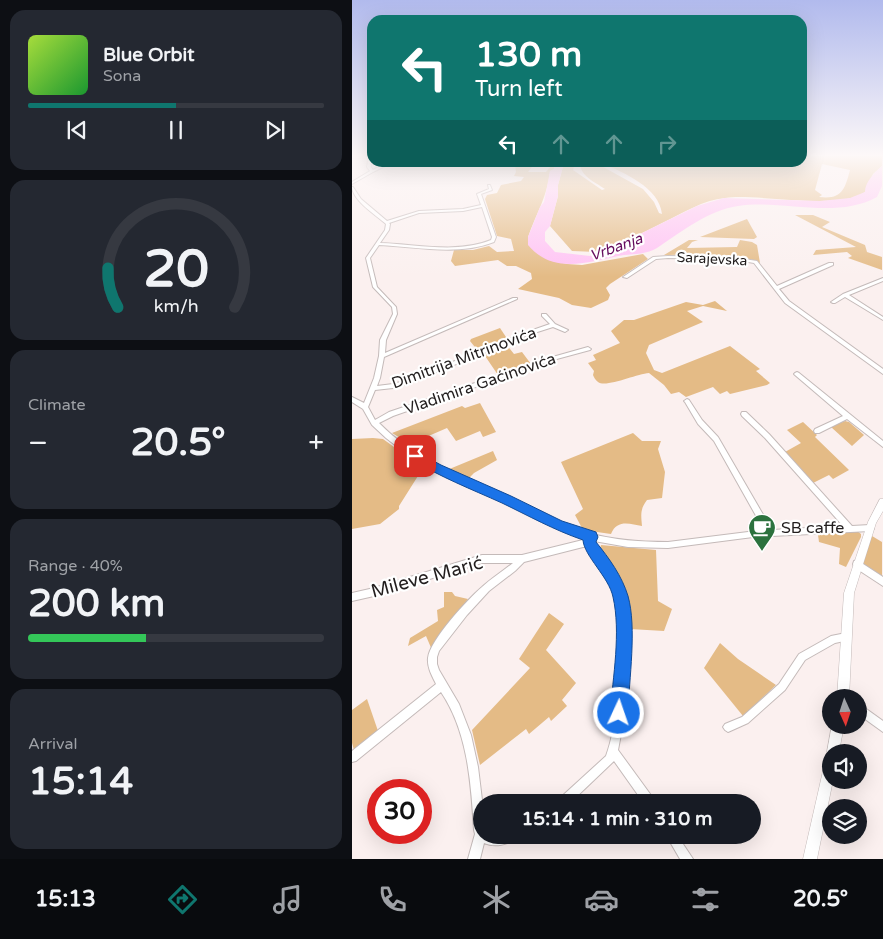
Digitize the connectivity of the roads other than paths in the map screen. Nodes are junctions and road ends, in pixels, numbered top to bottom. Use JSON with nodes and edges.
{"nodes":[{"id":1,"x":359,"y":196,"type":"edge"},
{"id":2,"x":480,"y":196,"type":"edge"},
{"id":3,"x":482,"y":206,"type":"junction"},
{"id":4,"x":387,"y":222,"type":"junction"},
{"id":5,"x":378,"y":244,"type":"junction"},
{"id":6,"x":831,"y":264,"type":"dead end"},
{"id":7,"x":625,"y":277,"type":"dead end"},
{"id":8,"x":882,"y":278,"type":"edge"},
{"id":9,"x":776,"y":288,"type":"junction"},
{"id":10,"x":845,"y":294,"type":"junction"},
{"id":11,"x":515,"y":299,"type":"dead end"},
{"id":12,"x":833,"y":302,"type":"dead end"},
{"id":13,"x":544,"y":315,"type":"dead end"},
{"id":14,"x":882,"y":320,"type":"edge"},
{"id":15,"x":553,"y":325,"type":"junction"},
{"id":16,"x":565,"y":330,"type":"dead end"},
{"id":17,"x":588,"y":349,"type":"dead end"},
{"id":18,"x":382,"y":356,"type":"junction"},
{"id":19,"x":882,"y":372,"type":"edge"},
{"id":20,"x":797,"y":374,"type":"dead end"},
{"id":21,"x":374,"y":388,"type":"junction"},
{"id":22,"x":370,"y":395,"type":"junction"},
{"id":23,"x":355,"y":400,"type":"edge"},
{"id":24,"x":687,"y":401,"type":"dead end"},
{"id":25,"x":366,"y":407,"type":"junction"},
{"id":26,"x":744,"y":414,"type":"dead end"},
{"id":27,"x":846,"y":417,"type":"junction"},
{"id":28,"x":374,"y":422,"type":"junction"},
{"id":29,"x":817,"y":431,"type":"dead end"},
{"id":30,"x":882,"y":445,"type":"edge"},
{"id":31,"x":882,"y":502,"type":"edge"},
{"id":32,"x":849,"y":528,"type":"junction"},
{"id":33,"x":870,"y":528,"type":"junction"},
{"id":34,"x":770,"y":533,"type":"junction"},
{"id":35,"x":590,"y":539,"type":"junction"},
{"id":36,"x":522,"y":559,"type":"junction"},
{"id":37,"x":857,"y":564,"type":"junction"},
{"id":38,"x":882,"y":582,"type":"edge"},
{"id":39,"x":352,"y":597,"type":"edge"},
{"id":40,"x":846,"y":637,"type":"junction"},
{"id":41,"x":442,"y":685,"type":"junction"},
{"id":42,"x":844,"y":689,"type":"edge"},
{"id":43,"x":867,"y":715,"type":"edge"},
{"id":44,"x":728,"y":727,"type":"dead end"},
{"id":45,"x":882,"y":727,"type":"edge"},
{"id":46,"x":614,"y":752,"type":"junction"},
{"id":47,"x":352,"y":758,"type":"edge"},
{"id":48,"x":825,"y":789,"type":"edge"},
{"id":49,"x":477,"y":794,"type":"edge"},
{"id":50,"x":573,"y":794,"type":"edge"},
{"id":51,"x":643,"y":794,"type":"edge"},
{"id":52,"x":479,"y":844,"type":"edge"},
{"id":53,"x":677,"y":844,"type":"edge"},
{"id":54,"x":474,"y":859,"type":"edge"},
{"id":55,"x":686,"y":859,"type":"edge"},
{"id":56,"x":810,"y":859,"type":"edge"}],
"edges":[{"from":1,"to":4,"type":"street"},
{"from":2,"to":3,"type":"street"},
{"from":3,"to":4,"type":"street"},
{"from":3,"to":5,"type":"street"},
{"from":4,"to":5,"type":"street"},
{"from":5,"to":18,"type":"street"},
{"from":6,"to":9,"type":"street"},
{"from":7,"to":9,"type":"street","name":"Sarajevska"},
{"from":8,"to":10,"type":"street"},
{"from":9,"to":19,"type":"street","name":"Sarajevska"},
{"from":10,"to":12,"type":"street"},
{"from":10,"to":14,"type":"street"},
{"from":11,"to":18,"type":"street"},
{"from":13,"to":15,"type":"street","name":"Dimitrija Mitrinovića"},
{"from":15,"to":16,"type":"street","name":"Dimitrija Mitrinovića"},
{"from":15,"to":21,"type":"street","name":"Dimitrija Mitrinovića"},
{"from":17,"to":28,"type":"street","name":"Vladimira Gaćinovića"},
{"from":18,"to":21,"type":"street"},
{"from":20,"to":27,"type":"street"},
{"from":21,"to":22,"type":"street"},
{"from":22,"to":23,"type":"street"},
{"from":22,"to":25,"type":"street"},
{"from":23,"to":25,"type":"street"},
{"from":24,"to":34,"type":"street"},
{"from":25,"to":28,"type":"street"},
{"from":26,"to":32,"type":"street"},
{"from":27,"to":29,"type":"street"},
{"from":27,"to":30,"type":"street"},
{"from":28,"to":35,"type":"street"},
{"from":31,"to":33,"type":"street"},
{"from":32,"to":33,"type":"street"},
{"from":32,"to":34,"type":"street"},
{"from":33,"to":37,"type":"street"},
{"from":34,"to":35,"type":"street"},
{"from":35,"to":36,"type":"street","name":"Mileve Marić"},
{"from":35,"to":46,"type":"street"},
{"from":36,"to":39,"type":"street","name":"Mileve Marić"},
{"from":36,"to":41,"type":"street"},
{"from":37,"to":38,"type":"street"},
{"from":37,"to":40,"type":"street"},
{"from":40,"to":42,"type":"street"},
{"from":40,"to":44,"type":"street"},
{"from":41,"to":47,"type":"street"},
{"from":41,"to":49,"type":"street"},
{"from":43,"to":45,"type":"street"},
{"from":46,"to":50,"type":"street"},
{"from":46,"to":51,"type":"street"},
{"from":48,"to":56,"type":"street"},
{"from":52,"to":54,"type":"street"},
{"from":53,"to":55,"type":"street"}]}
